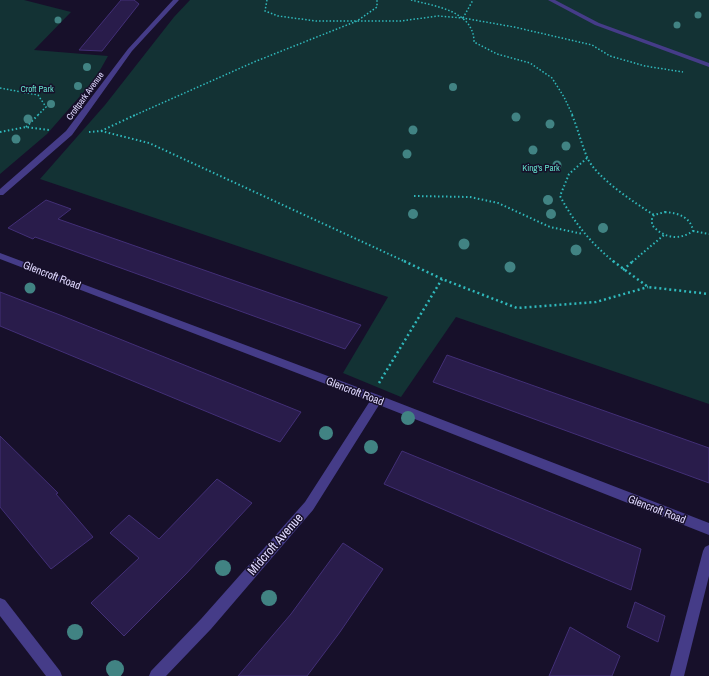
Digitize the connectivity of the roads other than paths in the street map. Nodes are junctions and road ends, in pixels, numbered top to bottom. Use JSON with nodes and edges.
{"nodes":[{"id":1,"x":176,"y":0,"type":"edge"},
{"id":2,"x":551,"y":0,"type":"edge"},
{"id":3,"x":709,"y":65,"type":"edge"},
{"id":4,"x":0,"y":193,"type":"edge"},
{"id":5,"x":0,"y":256,"type":"edge"},
{"id":6,"x":374,"y":398,"type":"junction"},
{"id":7,"x":709,"y":529,"type":"edge"},
{"id":8,"x":709,"y":551,"type":"edge"},
{"id":9,"x":0,"y":605,"type":"edge"},
{"id":10,"x":56,"y":676,"type":"edge"},
{"id":11,"x":156,"y":676,"type":"edge"},
{"id":12,"x":677,"y":676,"type":"edge"}],
"edges":[{"from":1,"to":4,"type":"street","name":"Croftpark Avenue"},
{"from":2,"to":3,"type":"street"},
{"from":5,"to":6,"type":"street","name":"Glencroft Road"},
{"from":6,"to":7,"type":"street","name":"Glencroft Road"},
{"from":6,"to":11,"type":"street","name":"Midcroft Avenue"},
{"from":8,"to":12,"type":"street"},
{"from":9,"to":10,"type":"street"}]}
